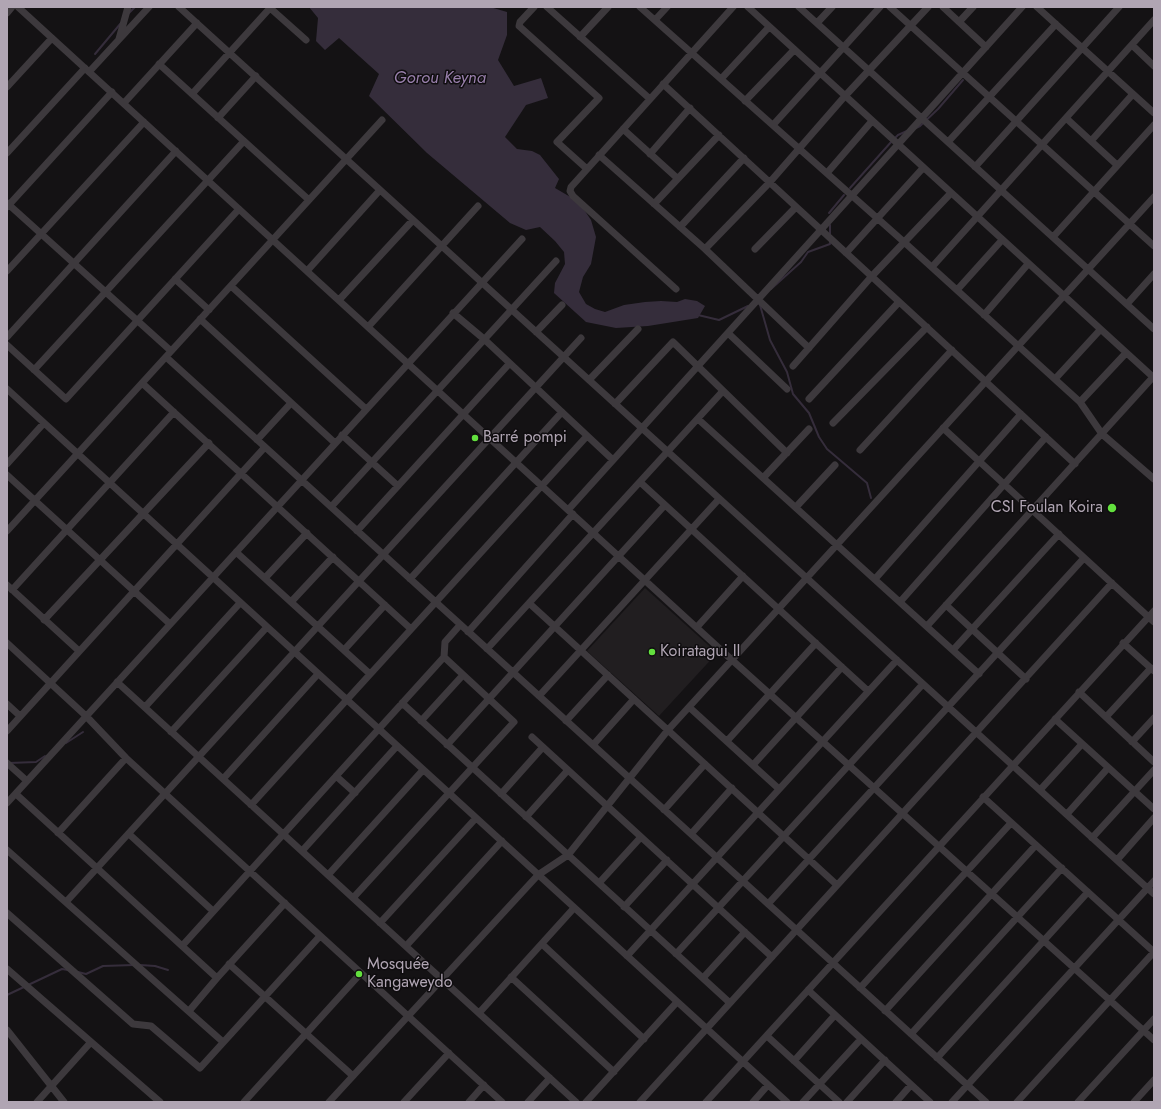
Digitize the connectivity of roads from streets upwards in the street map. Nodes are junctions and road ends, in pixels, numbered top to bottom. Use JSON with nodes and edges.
{"nodes":[{"id":1,"x":12,"y":7,"type":"edge"},
{"id":2,"x":18,"y":7,"type":"edge"},
{"id":3,"x":128,"y":7,"type":"edge"},
{"id":4,"x":149,"y":7,"type":"edge"},
{"id":5,"x":179,"y":7,"type":"edge"},
{"id":6,"x":534,"y":7,"type":"edge"},
{"id":7,"x":547,"y":7,"type":"edge"},
{"id":8,"x":608,"y":7,"type":"edge"},
{"id":9,"x":640,"y":7,"type":"edge"},
{"id":10,"x":667,"y":7,"type":"edge"},
{"id":11,"x":733,"y":7,"type":"edge"},
{"id":12,"x":748,"y":7,"type":"edge"},
{"id":13,"x":799,"y":7,"type":"edge"},
{"id":14,"x":832,"y":7,"type":"edge"},
{"id":15,"x":880,"y":7,"type":"edge"},
{"id":16,"x":890,"y":7,"type":"edge"},
{"id":17,"x":928,"y":7,"type":"edge"},
{"id":18,"x":943,"y":7,"type":"edge"},
{"id":19,"x":973,"y":7,"type":"edge"},
{"id":20,"x":1022,"y":7,"type":"edge"},
{"id":21,"x":1037,"y":7,"type":"edge"},
{"id":22,"x":1119,"y":7,"type":"edge"},
{"id":23,"x":270,"y":8,"type":"edge"},
{"id":24,"x":7,"y":13,"type":"edge"},
{"id":25,"x":655,"y":20,"type":"junction"},
{"id":26,"x":1154,"y":20,"type":"edge"},
{"id":27,"x":959,"y":22,"type":"junction"},
{"id":28,"x":197,"y":23,"type":"junction"},
{"id":29,"x":817,"y":23,"type":"junction"},
{"id":30,"x":1056,"y":24,"type":"junction"},
{"id":31,"x":911,"y":26,"type":"junction"},
{"id":32,"x":769,"y":27,"type":"junction"},
{"id":33,"x":580,"y":37,"type":"junction"},
{"id":34,"x":52,"y":38,"type":"junction"},
{"id":35,"x":119,"y":40,"type":"junction"},
{"id":36,"x":306,"y":40,"type":"dead end"},
{"id":37,"x":1132,"y":45,"type":"junction"},
{"id":38,"x":986,"y":46,"type":"junction"},
{"id":39,"x":843,"y":47,"type":"junction"},
{"id":40,"x":1082,"y":48,"type":"junction"},
{"id":41,"x":794,"y":50,"type":"junction"},
{"id":42,"x":230,"y":52,"type":"junction"},
{"id":43,"x":691,"y":53,"type":"junction"},
{"id":44,"x":159,"y":64,"type":"junction"},
{"id":45,"x":1154,"y":66,"type":"edge"},
{"id":46,"x":87,"y":70,"type":"junction"},
{"id":47,"x":869,"y":70,"type":"junction"},
{"id":48,"x":1108,"y":71,"type":"junction"},
{"id":49,"x":962,"y":72,"type":"junction"},
{"id":50,"x":820,"y":73,"type":"junction"},
{"id":51,"x":256,"y":76,"type":"junction"},
{"id":52,"x":721,"y":79,"type":"junction"},
{"id":53,"x":663,"y":84,"type":"junction"},
{"id":54,"x":7,"y":88,"type":"edge"},
{"id":55,"x":112,"y":92,"type":"junction"},
{"id":56,"x":192,"y":94,"type":"junction"},
{"id":57,"x":1134,"y":94,"type":"junction"},
{"id":58,"x":845,"y":96,"type":"junction"},
{"id":59,"x":990,"y":97,"type":"junction"},
{"id":60,"x":650,"y":99,"type":"junction"},
{"id":61,"x":745,"y":101,"type":"junction"},
{"id":62,"x":124,"y":103,"type":"junction"},
{"id":63,"x":690,"y":108,"type":"junction"},
{"id":64,"x":1154,"y":112,"type":"edge"},
{"id":65,"x":218,"y":118,"type":"junction"},
{"id":66,"x":922,"y":118,"type":"junction"},
{"id":67,"x":1066,"y":118,"type":"junction"},
{"id":68,"x":382,"y":120,"type":"dead end"},
{"id":69,"x":872,"y":121,"type":"junction"},
{"id":70,"x":1016,"y":121,"type":"junction"},
{"id":71,"x":144,"y":122,"type":"junction"},
{"id":72,"x":772,"y":125,"type":"junction"},
{"id":73,"x":1154,"y":125,"type":"edge"},
{"id":74,"x":623,"y":129,"type":"junction"},
{"id":75,"x":719,"y":135,"type":"junction"},
{"id":76,"x":244,"y":141,"type":"junction"},
{"id":77,"x":1091,"y":141,"type":"junction"},
{"id":78,"x":948,"y":142,"type":"junction"},
{"id":79,"x":897,"y":144,"type":"junction"},
{"id":80,"x":1042,"y":144,"type":"junction"},
{"id":81,"x":799,"y":148,"type":"junction"},
{"id":82,"x":176,"y":151,"type":"junction"},
{"id":83,"x":7,"y":153,"type":"edge"},
{"id":84,"x":650,"y":154,"type":"junction"},
{"id":85,"x":599,"y":155,"type":"junction"},
{"id":86,"x":744,"y":158,"type":"junction"},
{"id":87,"x":347,"y":159,"type":"junction"},
{"id":88,"x":1117,"y":166,"type":"junction"},
{"id":89,"x":975,"y":167,"type":"junction"},
{"id":90,"x":923,"y":168,"type":"junction"},
{"id":91,"x":587,"y":169,"type":"junction"},
{"id":92,"x":827,"y":174,"type":"junction"},
{"id":93,"x":677,"y":178,"type":"junction"},
{"id":94,"x":207,"y":180,"type":"junction"},
{"id":95,"x":770,"y":182,"type":"junction"},
{"id":96,"x":380,"y":190,"type":"junction"},
{"id":97,"x":1001,"y":190,"type":"junction"},
{"id":98,"x":1094,"y":191,"type":"junction"},
{"id":99,"x":951,"y":193,"type":"junction"},
{"id":100,"x":851,"y":195,"type":"junction"},
{"id":101,"x":1154,"y":197,"type":"edge"},
{"id":102,"x":309,"y":200,"type":"junction"},
{"id":103,"x":654,"y":204,"type":"junction"},
{"id":104,"x":8,"y":205,"type":"edge"},
{"id":105,"x":478,"y":206,"type":"dead end"},
{"id":106,"x":796,"y":207,"type":"junction"},
{"id":107,"x":239,"y":209,"type":"junction"},
{"id":108,"x":977,"y":217,"type":"junction"},
{"id":109,"x":878,"y":218,"type":"junction"},
{"id":110,"x":413,"y":220,"type":"junction"},
{"id":111,"x":1130,"y":224,"type":"junction"},
{"id":112,"x":680,"y":227,"type":"junction"},
{"id":113,"x":821,"y":229,"type":"junction"},
{"id":114,"x":41,"y":234,"type":"junction"},
{"id":115,"x":1053,"y":237,"type":"junction"},
{"id":116,"x":522,"y":239,"type":"dead end"},
{"id":117,"x":273,"y":240,"type":"junction"},
{"id":118,"x":1002,"y":240,"type":"junction"},
{"id":119,"x":904,"y":242,"type":"junction"},
{"id":120,"x":442,"y":246,"type":"junction"},
{"id":121,"x":1154,"y":246,"type":"edge"},
{"id":122,"x":706,"y":249,"type":"junction"},
{"id":123,"x":755,"y":249,"type":"dead end"},
{"id":124,"x":846,"y":253,"type":"junction"},
{"id":125,"x":556,"y":261,"type":"dead end"},
{"id":126,"x":74,"y":263,"type":"junction"},
{"id":127,"x":1028,"y":264,"type":"junction"},
{"id":128,"x":932,"y":267,"type":"junction"},
{"id":129,"x":1088,"y":269,"type":"junction"},
{"id":130,"x":7,"y":270,"type":"edge"},
{"id":131,"x":307,"y":271,"type":"junction"},
{"id":132,"x":1154,"y":274,"type":"edge"},
{"id":133,"x":872,"y":276,"type":"junction"},
{"id":134,"x":175,"y":279,"type":"junction"},
{"id":135,"x":482,"y":282,"type":"junction"},
{"id":136,"x":231,"y":286,"type":"junction"},
{"id":137,"x":676,"y":289,"type":"dead end"},
{"id":138,"x":956,"y":290,"type":"junction"},
{"id":139,"x":105,"y":291,"type":"junction"},
{"id":140,"x":1064,"y":296,"type":"junction"},
{"id":141,"x":339,"y":300,"type":"junction"},
{"id":142,"x":758,"y":300,"type":"junction"},
{"id":143,"x":899,"y":302,"type":"junction"},
{"id":144,"x":1127,"y":304,"type":"junction"},
{"id":145,"x":562,"y":305,"type":"dead end"},
{"id":146,"x":511,"y":309,"type":"junction"},
{"id":147,"x":209,"y":310,"type":"junction"},
{"id":148,"x":454,"y":313,"type":"junction"},
{"id":149,"x":984,"y":315,"type":"junction"},
{"id":150,"x":137,"y":320,"type":"junction"},
{"id":151,"x":200,"y":320,"type":"junction"},
{"id":152,"x":368,"y":327,"type":"junction"},
{"id":153,"x":926,"y":327,"type":"junction"},
{"id":154,"x":638,"y":329,"type":"dead end"},
{"id":155,"x":1154,"y":329,"type":"edge"},
{"id":156,"x":1100,"y":330,"type":"junction"},
{"id":157,"x":536,"y":332,"type":"junction"},
{"id":158,"x":728,"y":333,"type":"junction"},
{"id":159,"x":7,"y":337,"type":"edge"},
{"id":160,"x":580,"y":338,"type":"dead end"},
{"id":161,"x":484,"y":339,"type":"junction"},
{"id":162,"x":7,"y":345,"type":"edge"},
{"id":163,"x":1019,"y":346,"type":"junction"},
{"id":164,"x":809,"y":348,"type":"junction"},
{"id":165,"x":952,"y":350,"type":"junction"},
{"id":166,"x":172,"y":351,"type":"junction"},
{"id":167,"x":1126,"y":353,"type":"junction"},
{"id":168,"x":166,"y":357,"type":"junction"},
{"id":169,"x":564,"y":357,"type":"junction"},
{"id":170,"x":408,"y":363,"type":"junction"},
{"id":171,"x":509,"y":364,"type":"junction"},
{"id":172,"x":697,"y":366,"type":"junction"},
{"id":173,"x":793,"y":366,"type":"dead end"},
{"id":174,"x":34,"y":370,"type":"junction"},
{"id":175,"x":1153,"y":377,"type":"edge"},
{"id":176,"x":1055,"y":379,"type":"junction"},
{"id":177,"x":589,"y":380,"type":"junction"},
{"id":178,"x":986,"y":382,"type":"junction"},
{"id":179,"x":142,"y":383,"type":"junction"},
{"id":180,"x":535,"y":388,"type":"junction"},
{"id":181,"x":7,"y":389,"type":"edge"},
{"id":182,"x":787,"y":389,"type":"dead end"},
{"id":183,"x":437,"y":390,"type":"junction"},
{"id":184,"x":722,"y":392,"type":"junction"},
{"id":185,"x":809,"y":399,"type":"dead end"},
{"id":186,"x":1080,"y":402,"type":"junction"},
{"id":187,"x":291,"y":403,"type":"junction"},
{"id":188,"x":615,"y":404,"type":"junction"},
{"id":189,"x":366,"y":409,"type":"junction"},
{"id":190,"x":174,"y":412,"type":"junction"},
{"id":191,"x":562,"y":412,"type":"junction"},
{"id":192,"x":464,"y":414,"type":"junction"},
{"id":193,"x":1021,"y":414,"type":"junction"},
{"id":194,"x":698,"y":418,"type":"junction"},
{"id":195,"x":44,"y":423,"type":"junction"},
{"id":196,"x":833,"y":423,"type":"dead end"},
{"id":197,"x":642,"y":428,"type":"junction"},
{"id":198,"x":943,"y":428,"type":"junction"},
{"id":199,"x":809,"y":429,"type":"dead end"},
{"id":200,"x":1102,"y":434,"type":"junction"},
{"id":201,"x":342,"y":435,"type":"junction"},
{"id":202,"x":587,"y":436,"type":"junction"},
{"id":203,"x":1046,"y":437,"type":"junction"},
{"id":204,"x":490,"y":438,"type":"junction"},
{"id":205,"x":257,"y":440,"type":"junction"},
{"id":206,"x":335,"y":443,"type":"junction"},
{"id":207,"x":209,"y":444,"type":"junction"},
{"id":208,"x":265,"y":447,"type":"junction"},
{"id":209,"x":860,"y":450,"type":"dead end"},
{"id":210,"x":668,"y":452,"type":"junction"},
{"id":211,"x":787,"y":453,"type":"junction"},
{"id":212,"x":78,"y":454,"type":"junction"},
{"id":213,"x":613,"y":460,"type":"junction"},
{"id":214,"x":372,"y":462,"type":"junction"},
{"id":215,"x":516,"y":462,"type":"junction"},
{"id":216,"x":980,"y":462,"type":"junction"},
{"id":217,"x":7,"y":464,"type":"edge"},
{"id":218,"x":1074,"y":464,"type":"junction"},
{"id":219,"x":835,"y":465,"type":"dead end"},
{"id":220,"x":241,"y":473,"type":"junction"},
{"id":221,"x":7,"y":475,"type":"edge"},
{"id":222,"x":763,"y":478,"type":"junction"},
{"id":223,"x":301,"y":480,"type":"junction"},
{"id":224,"x":1154,"y":480,"type":"edge"},
{"id":225,"x":640,"y":482,"type":"junction"},
{"id":226,"x":110,"y":483,"type":"junction"},
{"id":227,"x":1005,"y":485,"type":"junction"},
{"id":228,"x":398,"y":486,"type":"junction"},
{"id":229,"x":542,"y":486,"type":"junction"},
{"id":230,"x":719,"y":499,"type":"junction"},
{"id":231,"x":35,"y":501,"type":"junction"},
{"id":232,"x":665,"y":505,"type":"junction"},
{"id":233,"x":278,"y":506,"type":"junction"},
{"id":234,"x":331,"y":507,"type":"junction"},
{"id":235,"x":796,"y":507,"type":"junction"},
{"id":236,"x":1032,"y":510,"type":"junction"},
{"id":237,"x":570,"y":512,"type":"junction"},
{"id":238,"x":143,"y":514,"type":"junction"},
{"id":239,"x":691,"y":529,"type":"junction"},
{"id":240,"x":67,"y":530,"type":"junction"},
{"id":241,"x":357,"y":531,"type":"junction"},
{"id":242,"x":7,"y":532,"type":"edge"},
{"id":243,"x":307,"y":533,"type":"junction"},
{"id":244,"x":594,"y":533,"type":"junction"},
{"id":245,"x":1059,"y":534,"type":"junction"},
{"id":246,"x":177,"y":544,"type":"junction"},
{"id":247,"x":837,"y":545,"type":"junction"},
{"id":248,"x":236,"y":552,"type":"junction"},
{"id":249,"x":383,"y":555,"type":"junction"},
{"id":250,"x":619,"y":556,"type":"junction"},
{"id":251,"x":333,"y":557,"type":"junction"},
{"id":252,"x":1084,"y":558,"type":"junction"},
{"id":253,"x":100,"y":560,"type":"junction"},
{"id":254,"x":743,"y":576,"type":"junction"},
{"id":255,"x":213,"y":577,"type":"junction"},
{"id":256,"x":265,"y":578,"type":"junction"},
{"id":257,"x":807,"y":578,"type":"junction"},
{"id":258,"x":410,"y":579,"type":"junction"},
{"id":259,"x":875,"y":579,"type":"junction"},
{"id":260,"x":645,"y":580,"type":"junction"},
{"id":261,"x":359,"y":581,"type":"junction"},
{"id":262,"x":1112,"y":583,"type":"junction"},
{"id":263,"x":9,"y":588,"type":"edge"},
{"id":264,"x":134,"y":591,"type":"junction"},
{"id":265,"x":240,"y":602,"type":"junction"},
{"id":266,"x":292,"y":602,"type":"junction"},
{"id":267,"x":436,"y":602,"type":"junction"},
{"id":268,"x":900,"y":602,"type":"junction"},
{"id":269,"x":529,"y":603,"type":"junction"},
{"id":270,"x":385,"y":605,"type":"junction"},
{"id":271,"x":946,"y":605,"type":"junction"},
{"id":272,"x":779,"y":609,"type":"junction"},
{"id":273,"x":1154,"y":610,"type":"edge"},
{"id":274,"x":1148,"y":616,"type":"junction"},
{"id":275,"x":44,"y":620,"type":"junction"},
{"id":276,"x":1154,"y":622,"type":"edge"},
{"id":277,"x":170,"y":624,"type":"junction"},
{"id":278,"x":460,"y":625,"type":"junction"},
{"id":279,"x":318,"y":626,"type":"junction"},
{"id":280,"x":927,"y":626,"type":"junction"},
{"id":281,"x":267,"y":627,"type":"junction"},
{"id":282,"x":555,"y":627,"type":"junction"},
{"id":283,"x":697,"y":627,"type":"junction"},
{"id":284,"x":411,"y":629,"type":"junction"},
{"id":285,"x":972,"y":629,"type":"junction"},
{"id":286,"x":468,"y":632,"type":"junction"},
{"id":287,"x":816,"y":643,"type":"junction"},
{"id":288,"x":1123,"y":643,"type":"junction"},
{"id":289,"x":7,"y":644,"type":"edge"},
{"id":290,"x":487,"y":649,"type":"junction"},
{"id":291,"x":344,"y":650,"type":"junction"},
{"id":292,"x":581,"y":650,"type":"junction"},
{"id":293,"x":953,"y":650,"type":"junction"},
{"id":294,"x":79,"y":651,"type":"junction"},
{"id":295,"x":294,"y":652,"type":"junction"},
{"id":296,"x":998,"y":653,"type":"junction"},
{"id":297,"x":444,"y":657,"type":"junction"},
{"id":298,"x":732,"y":660,"type":"junction"},
{"id":299,"x":897,"y":660,"type":"junction"},
{"id":300,"x":842,"y":667,"type":"junction"},
{"id":301,"x":1152,"y":670,"type":"edge"},
{"id":302,"x":513,"y":672,"type":"junction"},
{"id":303,"x":318,"y":674,"type":"junction"},
{"id":304,"x":370,"y":674,"type":"junction"},
{"id":305,"x":979,"y":674,"type":"junction"},
{"id":306,"x":463,"y":675,"type":"junction"},
{"id":307,"x":608,"y":675,"type":"junction"},
{"id":308,"x":1026,"y":679,"type":"junction"},
{"id":309,"x":117,"y":682,"type":"junction"},
{"id":310,"x":50,"y":683,"type":"junction"},
{"id":311,"x":923,"y":684,"type":"junction"},
{"id":312,"x":868,"y":691,"type":"junction"},
{"id":313,"x":1078,"y":692,"type":"junction"},
{"id":314,"x":770,"y":694,"type":"junction"},
{"id":315,"x":539,"y":696,"type":"junction"},
{"id":316,"x":489,"y":699,"type":"junction"},
{"id":317,"x":634,"y":699,"type":"junction"},
{"id":318,"x":347,"y":700,"type":"junction"},
{"id":319,"x":402,"y":703,"type":"junction"},
{"id":320,"x":7,"y":704,"type":"edge"},
{"id":321,"x":145,"y":707,"type":"junction"},
{"id":322,"x":689,"y":707,"type":"junction"},
{"id":323,"x":948,"y":707,"type":"junction"},
{"id":324,"x":20,"y":716,"type":"junction"},
{"id":325,"x":86,"y":716,"type":"junction"},
{"id":326,"x":796,"y":717,"type":"junction"},
{"id":327,"x":1106,"y":717,"type":"junction"},
{"id":328,"x":1154,"y":718,"type":"edge"},
{"id":329,"x":1055,"y":719,"type":"junction"},
{"id":330,"x":421,"y":721,"type":"junction"},
{"id":331,"x":566,"y":721,"type":"junction"},
{"id":332,"x":379,"y":729,"type":"junction"},
{"id":333,"x":7,"y":730,"type":"edge"},
{"id":334,"x":668,"y":730,"type":"junction"},
{"id":335,"x":172,"y":732,"type":"junction"},
{"id":336,"x":976,"y":732,"type":"junction"},
{"id":337,"x":532,"y":737,"type":"dead end"},
{"id":338,"x":726,"y":741,"type":"junction"},
{"id":339,"x":823,"y":741,"type":"junction"},
{"id":340,"x":1132,"y":742,"type":"junction"},
{"id":341,"x":447,"y":744,"type":"junction"},
{"id":342,"x":1082,"y":744,"type":"junction"},
{"id":343,"x":593,"y":745,"type":"junction"},
{"id":344,"x":397,"y":746,"type":"junction"},
{"id":345,"x":543,"y":747,"type":"junction"},
{"id":346,"x":199,"y":757,"type":"junction"},
{"id":347,"x":126,"y":758,"type":"junction"},
{"id":348,"x":1154,"y":762,"type":"edge"},
{"id":349,"x":7,"y":763,"type":"edge"},
{"id":350,"x":705,"y":764,"type":"junction"},
{"id":351,"x":752,"y":765,"type":"junction"},
{"id":352,"x":849,"y":765,"type":"junction"},
{"id":353,"x":1012,"y":765,"type":"junction"},
{"id":354,"x":472,"y":767,"type":"junction"},
{"id":355,"x":1108,"y":768,"type":"junction"},
{"id":356,"x":423,"y":770,"type":"junction"},
{"id":357,"x":568,"y":770,"type":"junction"},
{"id":358,"x":1154,"y":770,"type":"edge"},
{"id":359,"x":336,"y":776,"type":"junction"},
{"id":360,"x":628,"y":778,"type":"junction"},
{"id":361,"x":222,"y":779,"type":"junction"},
{"id":362,"x":27,"y":781,"type":"junction"},
{"id":363,"x":732,"y":788,"type":"junction"},
{"id":364,"x":874,"y":788,"type":"junction"},
{"id":365,"x":779,"y":789,"type":"junction"},
{"id":366,"x":1040,"y":790,"type":"junction"},
{"id":367,"x":1134,"y":792,"type":"junction"},
{"id":368,"x":354,"y":793,"type":"junction"},
{"id":369,"x":449,"y":793,"type":"junction"},
{"id":370,"x":16,"y":794,"type":"junction"},
{"id":371,"x":165,"y":794,"type":"junction"},
{"id":372,"x":501,"y":794,"type":"junction"},
{"id":373,"x":983,"y":797,"type":"junction"},
{"id":374,"x":7,"y":803,"type":"edge"},
{"id":375,"x":251,"y":805,"type":"junction"},
{"id":376,"x":607,"y":806,"type":"junction"},
{"id":377,"x":1154,"y":809,"type":"edge"},
{"id":378,"x":664,"y":810,"type":"junction"},
{"id":379,"x":758,"y":812,"type":"junction"},
{"id":380,"x":903,"y":814,"type":"junction"},
{"id":381,"x":1067,"y":814,"type":"junction"},
{"id":382,"x":526,"y":817,"type":"junction"},
{"id":383,"x":476,"y":818,"type":"junction"},
{"id":384,"x":1154,"y":818,"type":"edge"},
{"id":385,"x":1011,"y":823,"type":"junction"},
{"id":386,"x":58,"y":833,"type":"junction"},
{"id":387,"x":129,"y":834,"type":"junction"},
{"id":388,"x":283,"y":834,"type":"junction"},
{"id":389,"x":690,"y":834,"type":"junction"},
{"id":390,"x":784,"y":836,"type":"junction"},
{"id":391,"x":641,"y":837,"type":"junction"},
{"id":392,"x":1092,"y":838,"type":"junction"},
{"id":393,"x":502,"y":842,"type":"junction"},
{"id":394,"x":1036,"y":845,"type":"junction"},
{"id":395,"x":939,"y":846,"type":"junction"},
{"id":396,"x":7,"y":850,"type":"edge"},
{"id":397,"x":302,"y":851,"type":"junction"},
{"id":398,"x":568,"y":855,"type":"junction"},
{"id":399,"x":717,"y":858,"type":"junction"},
{"id":400,"x":809,"y":859,"type":"junction"},
{"id":401,"x":667,"y":860,"type":"junction"},
{"id":402,"x":1117,"y":860,"type":"junction"},
{"id":403,"x":97,"y":868,"type":"junction"},
{"id":404,"x":1062,"y":868,"type":"junction"},
{"id":405,"x":250,"y":871,"type":"junction"},
{"id":406,"x":967,"y":871,"type":"junction"},
{"id":407,"x":328,"y":875,"type":"junction"},
{"id":408,"x":538,"y":875,"type":"junction"},
{"id":409,"x":743,"y":881,"type":"junction"},
{"id":410,"x":1154,"y":881,"type":"edge"},
{"id":411,"x":599,"y":883,"type":"junction"},
{"id":412,"x":693,"y":884,"type":"junction"},
{"id":413,"x":837,"y":885,"type":"junction"},
{"id":414,"x":1148,"y":888,"type":"junction"},
{"id":415,"x":1088,"y":892,"type":"junction"},
{"id":416,"x":992,"y":894,"type":"junction"},
{"id":417,"x":1154,"y":894,"type":"edge"},
{"id":418,"x":353,"y":898,"type":"junction"},
{"id":419,"x":66,"y":902,"type":"junction"},
{"id":420,"x":285,"y":903,"type":"junction"},
{"id":421,"x":768,"y":904,"type":"junction"},
{"id":422,"x":624,"y":907,"type":"junction"},
{"id":423,"x":574,"y":908,"type":"junction"},
{"id":424,"x":719,"y":908,"type":"junction"},
{"id":425,"x":213,"y":911,"type":"junction"},
{"id":426,"x":7,"y":913,"type":"edge"},
{"id":427,"x":1017,"y":917,"type":"junction"},
{"id":428,"x":1119,"y":920,"type":"junction"},
{"id":429,"x":380,"y":923,"type":"junction"},
{"id":430,"x":650,"y":930,"type":"junction"},
{"id":431,"x":797,"y":930,"type":"junction"},
{"id":432,"x":745,"y":932,"type":"junction"},
{"id":433,"x":320,"y":936,"type":"junction"},
{"id":434,"x":1044,"y":941,"type":"junction"},
{"id":435,"x":542,"y":944,"type":"junction"},
{"id":436,"x":182,"y":946,"type":"junction"},
{"id":437,"x":406,"y":946,"type":"junction"},
{"id":438,"x":1154,"y":952,"type":"edge"},
{"id":439,"x":676,"y":954,"type":"junction"},
{"id":440,"x":627,"y":956,"type":"junction"},
{"id":441,"x":772,"y":957,"type":"junction"},
{"id":442,"x":833,"y":963,"type":"junction"},
{"id":443,"x":229,"y":964,"type":"junction"},
{"id":444,"x":1074,"y":968,"type":"junction"},
{"id":445,"x":7,"y":969,"type":"edge"},
{"id":446,"x":361,"y":973,"type":"junction"},
{"id":447,"x":511,"y":977,"type":"junction"},
{"id":448,"x":216,"y":978,"type":"junction"},
{"id":449,"x":703,"y":978,"type":"junction"},
{"id":450,"x":442,"y":979,"type":"junction"},
{"id":451,"x":860,"y":988,"type":"junction"},
{"id":452,"x":808,"y":990,"type":"junction"},
{"id":453,"x":265,"y":996,"type":"junction"},
{"id":454,"x":1110,"y":1000,"type":"junction"},
{"id":455,"x":678,"y":1002,"type":"junction"},
{"id":456,"x":730,"y":1003,"type":"junction"},
{"id":457,"x":885,"y":1010,"type":"junction"},
{"id":458,"x":189,"y":1011,"type":"junction"},
{"id":459,"x":479,"y":1013,"type":"junction"},
{"id":460,"x":835,"y":1015,"type":"junction"},
{"id":461,"x":408,"y":1016,"type":"junction"},
{"id":462,"x":1154,"y":1019,"type":"edge"},
{"id":463,"x":706,"y":1029,"type":"junction"},
{"id":464,"x":7,"y":1030,"type":"edge"},
{"id":465,"x":1143,"y":1030,"type":"junction"},
{"id":466,"x":306,"y":1033,"type":"junction"},
{"id":467,"x":911,"y":1034,"type":"junction"},
{"id":468,"x":766,"y":1036,"type":"junction"},
{"id":469,"x":861,"y":1038,"type":"junction"},
{"id":470,"x":644,"y":1039,"type":"junction"},
{"id":471,"x":1154,"y":1040,"type":"edge"},
{"id":472,"x":91,"y":1042,"type":"junction"},
{"id":473,"x":223,"y":1042,"type":"junction"},
{"id":474,"x":449,"y":1053,"type":"junction"},
{"id":475,"x":937,"y":1058,"type":"junction"},
{"id":476,"x":794,"y":1060,"type":"junction"},
{"id":477,"x":885,"y":1060,"type":"junction"},
{"id":478,"x":743,"y":1062,"type":"junction"},
{"id":479,"x":614,"y":1072,"type":"junction"},
{"id":480,"x":353,"y":1076,"type":"junction"},
{"id":481,"x":550,"y":1078,"type":"junction"},
{"id":482,"x":1154,"y":1080,"type":"edge"},
{"id":483,"x":819,"y":1084,"type":"junction"},
{"id":484,"x":484,"y":1085,"type":"junction"},
{"id":485,"x":768,"y":1085,"type":"junction"},
{"id":486,"x":911,"y":1085,"type":"junction"},
{"id":487,"x":967,"y":1085,"type":"junction"},
{"id":488,"x":51,"y":1087,"type":"junction"},
{"id":489,"x":333,"y":1101,"type":"edge"},
{"id":490,"x":37,"y":1102,"type":"edge"},
{"id":491,"x":64,"y":1102,"type":"edge"},
{"id":492,"x":160,"y":1102,"type":"edge"},
{"id":493,"x":244,"y":1102,"type":"edge"},
{"id":494,"x":404,"y":1102,"type":"edge"},
{"id":495,"x":469,"y":1102,"type":"edge"},
{"id":496,"x":502,"y":1102,"type":"edge"},
{"id":497,"x":528,"y":1102,"type":"edge"},
{"id":498,"x":576,"y":1102,"type":"edge"},
{"id":499,"x":586,"y":1102,"type":"edge"},
{"id":500,"x":640,"y":1102,"type":"edge"},
{"id":501,"x":706,"y":1102,"type":"edge"},
{"id":502,"x":753,"y":1102,"type":"edge"},
{"id":503,"x":787,"y":1102,"type":"edge"},
{"id":504,"x":803,"y":1102,"type":"edge"},
{"id":505,"x":839,"y":1102,"type":"edge"},
{"id":506,"x":847,"y":1102,"type":"edge"},
{"id":507,"x":896,"y":1102,"type":"edge"},
{"id":508,"x":930,"y":1102,"type":"edge"},
{"id":509,"x":952,"y":1102,"type":"edge"},
{"id":510,"x":986,"y":1102,"type":"edge"},
{"id":511,"x":1017,"y":1102,"type":"edge"},
{"id":512,"x":1078,"y":1102,"type":"edge"},
{"id":513,"x":1134,"y":1102,"type":"edge"}],
"edges":[{"from":1,"to":24,"type":"street"},
{"from":2,"to":34,"type":"street"},
{"from":3,"to":35,"type":"street"},
{"from":4,"to":35,"type":"street"},
{"from":5,"to":28,"type":"street"},
{"from":6,"to":91,"type":"street"},
{"from":7,"to":33,"type":"street"},
{"from":8,"to":33,"type":"street"},
{"from":9,"to":25,"type":"street"},
{"from":10,"to":25,"type":"street"},
{"from":11,"to":43,"type":"street"},
{"from":12,"to":32,"type":"street"},
{"from":13,"to":29,"type":"street"},
{"from":14,"to":29,"type":"street"},
{"from":15,"to":39,"type":"street"},
{"from":16,"to":31,"type":"street"},
{"from":17,"to":31,"type":"street"},
{"from":18,"to":27,"type":"street"},
{"from":19,"to":27,"type":"street"},
{"from":20,"to":38,"type":"street"},
{"from":21,"to":30,"type":"street"},
{"from":22,"to":40,"type":"street"},
{"from":23,"to":36,"type":"street"},
{"from":23,"to":42,"type":"street"},
{"from":25,"to":43,"type":"street"},
{"from":26,"to":37,"type":"street"},
{"from":27,"to":38,"type":"street"},
{"from":28,"to":42,"type":"street"},
{"from":28,"to":44,"type":"street"},
{"from":29,"to":39,"type":"street"},
{"from":30,"to":40,"type":"street"},
{"from":30,"to":59,"type":"street"},
{"from":31,"to":47,"type":"street"},
{"from":31,"to":49,"type":"street"},
{"from":32,"to":41,"type":"street"},
{"from":32,"to":52,"type":"street"},
{"from":33,"to":60,"type":"street"},
{"from":34,"to":46,"type":"street"},
{"from":34,"to":54,"type":"street"},
{"from":35,"to":46,"type":"street"},
{"from":37,"to":45,"type":"street"},
{"from":37,"to":48,"type":"street"},
{"from":38,"to":49,"type":"street"},
{"from":39,"to":47,"type":"street"},
{"from":39,"to":50,"type":"street"},
{"from":40,"to":48,"type":"street"},
{"from":40,"to":70,"type":"street"},
{"from":41,"to":50,"type":"street"},
{"from":41,"to":61,"type":"street"},
{"from":42,"to":51,"type":"street"},
{"from":42,"to":56,"type":"street"},
{"from":43,"to":52,"type":"street"},
{"from":43,"to":53,"type":"street"},
{"from":44,"to":56,"type":"street"},
{"from":44,"to":62,"type":"street"},
{"from":46,"to":55,"type":"street"},
{"from":46,"to":83,"type":"street"},
{"from":47,"to":58,"type":"street"},
{"from":47,"to":66,"type":"street"},
{"from":48,"to":57,"type":"street"},
{"from":48,"to":67,"type":"street"},
{"from":49,"to":59,"type":"street"},
{"from":49,"to":66,"type":"street"},
{"from":50,"to":58,"type":"street"},
{"from":50,"to":72,"type":"street"},
{"from":51,"to":65,"type":"street"},
{"from":51,"to":87,"type":"street"},
{"from":52,"to":61,"type":"street"},
{"from":53,"to":60,"type":"street"},
{"from":53,"to":63,"type":"street"},
{"from":55,"to":62,"type":"street"},
{"from":55,"to":104,"type":"street"},
{"from":56,"to":65,"type":"street"},
{"from":57,"to":64,"type":"street"},
{"from":57,"to":77,"type":"street"},
{"from":58,"to":69,"type":"street"},
{"from":58,"to":81,"type":"street"},
{"from":59,"to":70,"type":"street"},
{"from":59,"to":78,"type":"street"},
{"from":60,"to":74,"type":"street"},
{"from":61,"to":72,"type":"street"},
{"from":62,"to":71,"type":"street"},
{"from":63,"to":75,"type":"street"},
{"from":63,"to":84,"type":"street"},
{"from":65,"to":76,"type":"street"},
{"from":66,"to":78,"type":"street"},
{"from":66,"to":79,"type":"street"},
{"from":67,"to":77,"type":"street"},
{"from":67,"to":80,"type":"street"},
{"from":68,"to":87,"type":"street"},
{"from":69,"to":79,"type":"street"},
{"from":69,"to":92,"type":"street"},
{"from":70,"to":80,"type":"street"},
{"from":70,"to":89,"type":"street"},
{"from":71,"to":82,"type":"street"},
{"from":71,"to":114,"type":"street"},
{"from":72,"to":81,"type":"street"},
{"from":73,"to":88,"type":"street"},
{"from":74,"to":84,"type":"street"},
{"from":74,"to":85,"type":"street"},
{"from":75,"to":86,"type":"street"},
{"from":75,"to":93,"type":"street"},
{"from":76,"to":94,"type":"street"},
{"from":76,"to":102,"type":"street"},
{"from":77,"to":88,"type":"street"},
{"from":78,"to":89,"type":"street"},
{"from":79,"to":90,"type":"street"},
{"from":79,"to":100,"type":"street"},
{"from":80,"to":97,"type":"street"},
{"from":80,"to":98,"type":"street"},
{"from":81,"to":92,"type":"street"},
{"from":81,"to":95,"type":"street"},
{"from":82,"to":94,"type":"street"},
{"from":82,"to":126,"type":"street"},
{"from":84,"to":93,"type":"street"},
{"from":85,"to":91,"type":"street"},
{"from":85,"to":103,"type":"street"},
{"from":86,"to":95,"type":"street"},
{"from":86,"to":112,"type":"street"},
{"from":87,"to":96,"type":"street"},
{"from":87,"to":102,"type":"street"},
{"from":88,"to":98,"type":"street"},
{"from":89,"to":97,"type":"street"},
{"from":90,"to":99,"type":"street"},
{"from":90,"to":109,"type":"street"},
{"from":91,"to":137,"type":"street"},
{"from":92,"to":100,"type":"street"},
{"from":93,"to":103,"type":"street"},
{"from":94,"to":107,"type":"street"},
{"from":94,"to":139,"type":"street"},
{"from":95,"to":106,"type":"street"},
{"from":95,"to":122,"type":"street"},
{"from":96,"to":110,"type":"street"},
{"from":96,"to":131,"type":"street"},
{"from":97,"to":108,"type":"street"},
{"from":97,"to":115,"type":"street"},
{"from":98,"to":111,"type":"street"},
{"from":98,"to":115,"type":"street"},
{"from":99,"to":108,"type":"street"},
{"from":99,"to":119,"type":"street"},
{"from":100,"to":109,"type":"street"},
{"from":100,"to":113,"type":"street"},
{"from":101,"to":111,"type":"street"},
{"from":102,"to":117,"type":"street"},
{"from":103,"to":112,"type":"street"},
{"from":104,"to":114,"type":"street"},
{"from":105,"to":120,"type":"street"},
{"from":106,"to":113,"type":"street"},
{"from":106,"to":123,"type":"street"},
{"from":107,"to":117,"type":"street"},
{"from":107,"to":134,"type":"street"},
{"from":108,"to":118,"type":"street"},
{"from":108,"to":128,"type":"street"},
{"from":109,"to":119,"type":"street"},
{"from":109,"to":124,"type":"street"},
{"from":110,"to":120,"type":"street"},
{"from":110,"to":141,"type":"street"},
{"from":111,"to":121,"type":"street"},
{"from":111,"to":129,"type":"street"},
{"from":112,"to":122,"type":"street"},
{"from":113,"to":124,"type":"street"},
{"from":113,"to":142,"type":"street"},
{"from":114,"to":126,"type":"street"},
{"from":114,"to":130,"type":"street"},
{"from":115,"to":129,"type":"street"},
{"from":116,"to":135,"type":"street"},
{"from":117,"to":131,"type":"street"},
{"from":117,"to":136,"type":"street"},
{"from":118,"to":127,"type":"street"},
{"from":118,"to":138,"type":"street"},
{"from":119,"to":128,"type":"street"},
{"from":119,"to":133,"type":"street"},
{"from":120,"to":135,"type":"street"},
{"from":120,"to":152,"type":"street"},
{"from":122,"to":142,"type":"street"},
{"from":124,"to":133,"type":"street"},
{"from":125,"to":146,"type":"street"},
{"from":126,"to":139,"type":"street"},
{"from":126,"to":159,"type":"street"},
{"from":127,"to":140,"type":"street"},
{"from":127,"to":149,"type":"street"},
{"from":128,"to":138,"type":"street"},
{"from":129,"to":140,"type":"street"},
{"from":129,"to":144,"type":"street"},
{"from":131,"to":141,"type":"street"},
{"from":132,"to":144,"type":"street"},
{"from":133,"to":143,"type":"street"},
{"from":133,"to":164,"type":"street"},
{"from":134,"to":147,"type":"street"},
{"from":134,"to":150,"type":"street"},
{"from":135,"to":146,"type":"street"},
{"from":135,"to":148,"type":"street"},
{"from":136,"to":147,"type":"street"},
{"from":136,"to":189,"type":"street"},
{"from":138,"to":149,"type":"street"},
{"from":139,"to":150,"type":"street"},
{"from":139,"to":174,"type":"street"},
{"from":140,"to":156,"type":"street"},
{"from":140,"to":163,"type":"street"},
{"from":141,"to":152,"type":"street"},
{"from":142,"to":158,"type":"street"},
{"from":142,"to":164,"type":"street"},
{"from":143,"to":153,"type":"street"},
{"from":143,"to":185,"type":"street"},
{"from":144,"to":155,"type":"street"},
{"from":145,"to":157,"type":"street"},
{"from":146,"to":157,"type":"street"},
{"from":146,"to":161,"type":"street"},
{"from":147,"to":151,"type":"street"},
{"from":148,"to":161,"type":"street"},
{"from":148,"to":170,"type":"street"},
{"from":149,"to":163,"type":"street"},
{"from":150,"to":166,"type":"street"},
{"from":150,"to":174,"type":"street"},
{"from":151,"to":166,"type":"street"},
{"from":151,"to":187,"type":"street"},
{"from":152,"to":170,"type":"street"},
{"from":153,"to":165,"type":"street"},
{"from":153,"to":196,"type":"street"},
{"from":154,"to":177,"type":"street"},
{"from":156,"to":167,"type":"street"},
{"from":156,"to":176,"type":"street"},
{"from":157,"to":169,"type":"street"},
{"from":158,"to":172,"type":"street"},
{"from":158,"to":182,"type":"street"},
{"from":160,"to":169,"type":"street"},
{"from":161,"to":171,"type":"street"},
{"from":161,"to":183,"type":"street"},
{"from":162,"to":174,"type":"street"},
{"from":163,"to":176,"type":"street"},
{"from":163,"to":178,"type":"street"},
{"from":164,"to":173,"type":"street"},
{"from":165,"to":178,"type":"street"},
{"from":165,"to":209,"type":"street"},
{"from":166,"to":168,"type":"street"},
{"from":167,"to":175,"type":"street"},
{"from":167,"to":186,"type":"street"},
{"from":168,"to":179,"type":"street"},
{"from":168,"to":205,"type":"street"},
{"from":169,"to":177,"type":"street"},
{"from":169,"to":180,"type":"street"},
{"from":170,"to":183,"type":"street"},
{"from":170,"to":189,"type":"street"},
{"from":171,"to":180,"type":"street"},
{"from":171,"to":192,"type":"street"},
{"from":172,"to":184,"type":"street"},
{"from":172,"to":188,"type":"street"},
{"from":172,"to":197,"type":"street"},
{"from":175,"to":200,"type":"street"},
{"from":176,"to":186,"type":"street"},
{"from":177,"to":188,"type":"street"},
{"from":178,"to":193,"type":"street"},
{"from":178,"to":198,"type":"street"},
{"from":179,"to":190,"type":"street"},
{"from":179,"to":212,"type":"street"},
{"from":180,"to":191,"type":"street"},
{"from":180,"to":204,"type":"street"},
{"from":181,"to":195,"type":"street"},
{"from":183,"to":192,"type":"street"},
{"from":183,"to":214,"type":"street"},
{"from":184,"to":194,"type":"street"},
{"from":184,"to":211,"type":"street"},
{"from":186,"to":200,"type":"street"},
{"from":187,"to":205,"type":"street"},
{"from":187,"to":206,"type":"street"},
{"from":188,"to":197,"type":"street"},
{"from":189,"to":201,"type":"street"},
{"from":190,"to":207,"type":"street"},
{"from":190,"to":226,"type":"street"},
{"from":191,"to":202,"type":"street"},
{"from":191,"to":215,"type":"street"},
{"from":192,"to":204,"type":"street"},
{"from":192,"to":228,"type":"street"},
{"from":193,"to":203,"type":"street"},
{"from":193,"to":216,"type":"street"},
{"from":194,"to":210,"type":"street"},
{"from":194,"to":222,"type":"street"},
{"from":195,"to":212,"type":"street"},
{"from":195,"to":217,"type":"street"},
{"from":197,"to":210,"type":"street"},
{"from":197,"to":213,"type":"street"},
{"from":198,"to":216,"type":"street"},
{"from":198,"to":247,"type":"street"},
{"from":199,"to":211,"type":"street"},
{"from":200,"to":218,"type":"street"},
{"from":200,"to":224,"type":"street"},
{"from":201,"to":206,"type":"street"},
{"from":201,"to":214,"type":"street"},
{"from":202,"to":213,"type":"street"},
{"from":202,"to":229,"type":"street"},
{"from":203,"to":218,"type":"street"},
{"from":203,"to":227,"type":"street"},
{"from":204,"to":215,"type":"street"},
{"from":204,"to":249,"type":"street"},
{"from":205,"to":208,"type":"street"},
{"from":206,"to":223,"type":"street"},
{"from":207,"to":220,"type":"street"},
{"from":207,"to":238,"type":"street"},
{"from":208,"to":220,"type":"street"},
{"from":208,"to":223,"type":"street"},
{"from":210,"to":225,"type":"street"},
{"from":210,"to":230,"type":"street"},
{"from":211,"to":222,"type":"street"},
{"from":212,"to":226,"type":"street"},
{"from":212,"to":231,"type":"street"},
{"from":213,"to":237,"type":"street"},
{"from":214,"to":228,"type":"street"},
{"from":214,"to":234,"type":"street"},
{"from":215,"to":229,"type":"street"},
{"from":215,"to":258,"type":"street"},
{"from":216,"to":227,"type":"street"},
{"from":216,"to":259,"type":"street"},
{"from":218,"to":236,"type":"street"},
{"from":219,"to":235,"type":"street"},
{"from":220,"to":233,"type":"street"},
{"from":220,"to":246,"type":"street"},
{"from":221,"to":231,"type":"street"},
{"from":222,"to":235,"type":"street"},
{"from":223,"to":233,"type":"street"},
{"from":223,"to":234,"type":"street"},
{"from":225,"to":232,"type":"street"},
{"from":225,"to":244,"type":"street"},
{"from":226,"to":238,"type":"street"},
{"from":226,"to":240,"type":"street"},
{"from":227,"to":236,"type":"street"},
{"from":227,"to":268,"type":"street"},
{"from":228,"to":241,"type":"street"},
{"from":229,"to":237,"type":"street"},
{"from":229,"to":267,"type":"street"},
{"from":230,"to":239,"type":"street"},
{"from":230,"to":257,"type":"street"},
{"from":231,"to":240,"type":"street"},
{"from":231,"to":242,"type":"street"},
{"from":232,"to":239,"type":"street"},
{"from":232,"to":250,"type":"street"},
{"from":233,"to":243,"type":"street"},
{"from":233,"to":248,"type":"street"},
{"from":234,"to":241,"type":"street"},
{"from":235,"to":247,"type":"street"},
{"from":236,"to":245,"type":"street"},
{"from":236,"to":271,"type":"street"},
{"from":237,"to":244,"type":"street"},
{"from":237,"to":286,"type":"street"},
{"from":238,"to":246,"type":"street"},
{"from":238,"to":253,"type":"street"},
{"from":239,"to":254,"type":"street"},
{"from":239,"to":260,"type":"street"},
{"from":240,"to":253,"type":"street"},
{"from":240,"to":263,"type":"street"},
{"from":241,"to":249,"type":"street"},
{"from":243,"to":251,"type":"street"},
{"from":243,"to":256,"type":"street"},
{"from":244,"to":250,"type":"street"},
{"from":244,"to":269,"type":"street"},
{"from":245,"to":252,"type":"street"},
{"from":245,"to":285,"type":"street"},
{"from":246,"to":255,"type":"street"},
{"from":246,"to":264,"type":"street"},
{"from":247,"to":257,"type":"street"},
{"from":247,"to":259,"type":"street"},
{"from":248,"to":255,"type":"street"},
{"from":248,"to":256,"type":"street"},
{"from":249,"to":258,"type":"street"},
{"from":249,"to":261,"type":"street"},
{"from":250,"to":260,"type":"street"},
{"from":250,"to":282,"type":"street"},
{"from":251,"to":261,"type":"street"},
{"from":251,"to":266,"type":"street"},
{"from":252,"to":262,"type":"street"},
{"from":252,"to":296,"type":"street"},
{"from":253,"to":264,"type":"street"},
{"from":253,"to":275,"type":"street"},
{"from":254,"to":272,"type":"street"},
{"from":254,"to":283,"type":"street"},
{"from":255,"to":265,"type":"street"},
{"from":255,"to":277,"type":"street"},
{"from":256,"to":266,"type":"street"},
{"from":257,"to":272,"type":"street"},
{"from":257,"to":299,"type":"street"},
{"from":258,"to":267,"type":"street"},
{"from":259,"to":268,"type":"street"},
{"from":260,"to":283,"type":"street"},
{"from":260,"to":292,"type":"street"},
{"from":261,"to":270,"type":"street"},
{"from":261,"to":279,"type":"street"},
{"from":262,"to":274,"type":"street"},
{"from":262,"to":308,"type":"street"},
{"from":263,"to":275,"type":"street"},
{"from":264,"to":277,"type":"street"},
{"from":264,"to":294,"type":"street"},
{"from":265,"to":281,"type":"street"},
{"from":265,"to":321,"type":"street"},
{"from":266,"to":279,"type":"street"},
{"from":267,"to":278,"type":"street"},
{"from":267,"to":284,"type":"street"},
{"from":268,"to":280,"type":"street"},
{"from":269,"to":282,"type":"street"},
{"from":269,"to":290,"type":"street"},
{"from":270,"to":284,"type":"street"},
{"from":270,"to":291,"type":"street"},
{"from":271,"to":280,"type":"street"},
{"from":271,"to":285,"type":"street"},
{"from":272,"to":287,"type":"street"},
{"from":272,"to":298,"type":"street"},
{"from":273,"to":274,"type":"street"},
{"from":274,"to":276,"type":"street"},
{"from":274,"to":288,"type":"street"},
{"from":275,"to":294,"type":"street"},
{"from":277,"to":309,"type":"street"},
{"from":278,"to":286,"type":"street"},
{"from":278,"to":297,"type":"street"},
{"from":279,"to":291,"type":"street"},
{"from":279,"to":295,"type":"street"},
{"from":280,"to":293,"type":"street"},
{"from":281,"to":295,"type":"street"},
{"from":281,"to":335,"type":"street"},
{"from":282,"to":292,"type":"street"},
{"from":282,"to":302,"type":"street"},
{"from":283,"to":298,"type":"street"},
{"from":284,"to":304,"type":"street"},
{"from":285,"to":293,"type":"street"},
{"from":285,"to":296,"type":"street"},
{"from":286,"to":290,"type":"street"},
{"from":287,"to":300,"type":"street"},
{"from":287,"to":314,"type":"street"},
{"from":288,"to":301,"type":"street"},
{"from":288,"to":313,"type":"street"},
{"from":289,"to":310,"type":"street"},
{"from":290,"to":302,"type":"street"},
{"from":291,"to":304,"type":"street"},
{"from":292,"to":307,"type":"street"},
{"from":292,"to":315,"type":"street"},
{"from":293,"to":305,"type":"street"},
{"from":294,"to":310,"type":"street"},
{"from":295,"to":303,"type":"street"},
{"from":295,"to":346,"type":"street"},
{"from":296,"to":305,"type":"street"},
{"from":296,"to":308,"type":"street"},
{"from":297,"to":306,"type":"street"},
{"from":297,"to":319,"type":"street"},
{"from":298,"to":314,"type":"street"},
{"from":298,"to":322,"type":"street"},
{"from":299,"to":311,"type":"street"},
{"from":299,"to":312,"type":"street"},
{"from":300,"to":312,"type":"street"},
{"from":300,"to":326,"type":"street"},
{"from":301,"to":327,"type":"street"},
{"from":302,"to":315,"type":"street"},
{"from":302,"to":316,"type":"street"},
{"from":303,"to":318,"type":"street"},
{"from":303,"to":361,"type":"street"},
{"from":304,"to":318,"type":"street"},
{"from":305,"to":323,"type":"street"},
{"from":306,"to":316,"type":"street"},
{"from":306,"to":330,"type":"street"},
{"from":307,"to":317,"type":"street"},
{"from":307,"to":331,"type":"street"},
{"from":308,"to":336,"type":"street"},
{"from":309,"to":321,"type":"street"},
{"from":309,"to":325,"type":"street"},
{"from":310,"to":324,"type":"street"},
{"from":310,"to":325,"type":"street"},
{"from":311,"to":323,"type":"street"},
{"from":311,"to":352,"type":"street"},
{"from":312,"to":339,"type":"street"},
{"from":313,"to":327,"type":"street"},
{"from":313,"to":329,"type":"street"},
{"from":314,"to":326,"type":"street"},
{"from":314,"to":338,"type":"street"},
{"from":315,"to":331,"type":"street"},
{"from":316,"to":341,"type":"street"},
{"from":316,"to":354,"type":"street"},
{"from":317,"to":334,"type":"street"},
{"from":317,"to":343,"type":"street"},
{"from":318,"to":332,"type":"street"},
{"from":318,"to":375,"type":"street"},
{"from":319,"to":330,"type":"street"},
{"from":319,"to":332,"type":"street"},
{"from":320,"to":324,"type":"street"},
{"from":321,"to":335,"type":"street"},
{"from":322,"to":334,"type":"street"},
{"from":322,"to":338,"type":"street"},
{"from":323,"to":336,"type":"street"},
{"from":323,"to":364,"type":"street"},
{"from":324,"to":333,"type":"street"},
{"from":325,"to":347,"type":"street"},
{"from":325,"to":362,"type":"street"},
{"from":326,"to":339,"type":"street"},
{"from":326,"to":351,"type":"street"},
{"from":327,"to":340,"type":"street"},
{"from":328,"to":340,"type":"street"},
{"from":329,"to":342,"type":"street"},
{"from":329,"to":353,"type":"street"},
{"from":330,"to":341,"type":"street"},
{"from":331,"to":343,"type":"street"},
{"from":332,"to":344,"type":"street"},
{"from":332,"to":359,"type":"street"},
{"from":334,"to":350,"type":"street"},
{"from":334,"to":360,"type":"street"},
{"from":335,"to":346,"type":"street"},
{"from":336,"to":353,"type":"street"},
{"from":336,"to":380,"type":"street"},
{"from":337,"to":345,"type":"street"},
{"from":338,"to":351,"type":"street"},
{"from":339,"to":352,"type":"street"},
{"from":339,"to":365,"type":"street"},
{"from":340,"to":348,"type":"street"},
{"from":341,"to":354,"type":"street"},
{"from":342,"to":355,"type":"street"},
{"from":342,"to":366,"type":"street"},
{"from":343,"to":360,"type":"street"},
{"from":344,"to":356,"type":"street"},
{"from":344,"to":368,"type":"street"},
{"from":345,"to":357,"type":"street"},
{"from":345,"to":372,"type":"street"},
{"from":346,"to":361,"type":"street"},
{"from":346,"to":371,"type":"street"},
{"from":347,"to":371,"type":"street"},
{"from":347,"to":386,"type":"street"},
{"from":349,"to":362,"type":"street"},
{"from":350,"to":363,"type":"street"},
{"from":350,"to":378,"type":"street"},
{"from":351,"to":365,"type":"street"},
{"from":352,"to":364,"type":"street"},
{"from":352,"to":390,"type":"street"},
{"from":353,"to":366,"type":"street"},
{"from":353,"to":373,"type":"street"},
{"from":354,"to":369,"type":"street"},
{"from":354,"to":372,"type":"street"},
{"from":355,"to":367,"type":"street"},
{"from":355,"to":381,"type":"street"},
{"from":356,"to":369,"type":"street"},
{"from":356,"to":407,"type":"street"},
{"from":357,"to":376,"type":"street"},
{"from":357,"to":382,"type":"street"},
{"from":358,"to":367,"type":"street"},
{"from":359,"to":368,"type":"street"},
{"from":359,"to":388,"type":"street"},
{"from":360,"to":376,"type":"street"},
{"from":360,"to":378,"type":"street"},
{"from":361,"to":375,"type":"street"},
{"from":362,"to":370,"type":"street"},
{"from":363,"to":379,"type":"street"},
{"from":363,"to":389,"type":"street"},
{"from":364,"to":380,"type":"street"},
{"from":364,"to":400,"type":"street"},
{"from":365,"to":379,"type":"street"},
{"from":366,"to":381,"type":"street"},
{"from":367,"to":377,"type":"street"},
{"from":367,"to":392,"type":"street"},
{"from":368,"to":397,"type":"street"},
{"from":369,"to":383,"type":"street"},
{"from":369,"to":418,"type":"street"},
{"from":370,"to":374,"type":"street"},
{"from":370,"to":386,"type":"street"},
{"from":371,"to":387,"type":"street"},
{"from":371,"to":405,"type":"street"},
{"from":372,"to":382,"type":"street"},
{"from":373,"to":385,"type":"street"},
{"from":373,"to":395,"type":"street"},
{"from":375,"to":388,"type":"street"},
{"from":376,"to":391,"type":"street"},
{"from":376,"to":398,"type":"street"},
{"from":378,"to":389,"type":"street"},
{"from":379,"to":390,"type":"street"},
{"from":379,"to":399,"type":"street"},
{"from":380,"to":395,"type":"street"},
{"from":380,"to":413,"type":"street"},
{"from":381,"to":392,"type":"street"},
{"from":382,"to":398,"type":"street"},
{"from":383,"to":393,"type":"street"},
{"from":383,"to":429,"type":"street"},
{"from":384,"to":402,"type":"street"},
{"from":385,"to":394,"type":"street"},
{"from":385,"to":406,"type":"street"},
{"from":386,"to":403,"type":"street"},
{"from":387,"to":403,"type":"street"},
{"from":387,"to":425,"type":"street"},
{"from":388,"to":397,"type":"street"},
{"from":388,"to":405,"type":"street"},
{"from":389,"to":399,"type":"street"},
{"from":390,"to":400,"type":"street"},
{"from":390,"to":409,"type":"street"},
{"from":391,"to":401,"type":"street"},
{"from":391,"to":411,"type":"street"},
{"from":392,"to":402,"type":"street"},
{"from":393,"to":408,"type":"street"},
{"from":393,"to":437,"type":"street"},
{"from":394,"to":404,"type":"street"},
{"from":394,"to":416,"type":"street"},
{"from":395,"to":406,"type":"street"},
{"from":395,"to":442,"type":"street"},
{"from":396,"to":419,"type":"street"},
{"from":397,"to":407,"type":"street"},
{"from":398,"to":408,"type":"street"},
{"from":398,"to":411,"type":"street"},
{"from":399,"to":409,"type":"street"},
{"from":399,"to":412,"type":"street"},
{"from":400,"to":413,"type":"street"},
{"from":400,"to":421,"type":"street"},
{"from":401,"to":412,"type":"street"},
{"from":401,"to":422,"type":"street"},
{"from":402,"to":414,"type":"street"},
{"from":403,"to":419,"type":"street"},
{"from":403,"to":436,"type":"street"},
{"from":404,"to":415,"type":"street"},
{"from":404,"to":427,"type":"street"},
{"from":405,"to":420,"type":"street"},
{"from":405,"to":425,"type":"street"},
{"from":406,"to":416,"type":"street"},
{"from":406,"to":451,"type":"street"},
{"from":407,"to":418,"type":"street"},
{"from":408,"to":423,"type":"street"},
{"from":408,"to":450,"type":"street"},
{"from":409,"to":421,"type":"street"},
{"from":409,"to":424,"type":"street"},
{"from":410,"to":414,"type":"street"},
{"from":411,"to":422,"type":"street"},
{"from":412,"to":424,"type":"street"},
{"from":412,"to":430,"type":"street"},
{"from":413,"to":431,"type":"street"},
{"from":414,"to":417,"type":"street"},
{"from":414,"to":428,"type":"street"},
{"from":415,"to":428,"type":"street"},
{"from":415,"to":434,"type":"street"},
{"from":416,"to":427,"type":"street"},
{"from":416,"to":457,"type":"street"},
{"from":418,"to":429,"type":"street"},
{"from":419,"to":458,"type":"street"},
{"from":420,"to":433,"type":"street"},
{"from":420,"to":443,"type":"street"},
{"from":421,"to":431,"type":"street"},
{"from":422,"to":430,"type":"street"},
{"from":423,"to":435,"type":"street"},
{"from":423,"to":440,"type":"street"},
{"from":424,"to":432,"type":"street"},
{"from":424,"to":439,"type":"street"},
{"from":425,"to":436,"type":"street"},
{"from":426,"to":473,"type":"street"},
{"from":427,"to":434,"type":"street"},
{"from":427,"to":467,"type":"street"},
{"from":428,"to":438,"type":"street"},
{"from":428,"to":444,"type":"street"},
{"from":429,"to":437,"type":"street"},
{"from":430,"to":439,"type":"street"},
{"from":430,"to":440,"type":"street"},
{"from":431,"to":441,"type":"street"},
{"from":431,"to":442,"type":"street"},
{"from":432,"to":441,"type":"street"},
{"from":432,"to":449,"type":"street"},
{"from":433,"to":446,"type":"street"},
{"from":433,"to":453,"type":"street"},
{"from":434,"to":444,"type":"street"},
{"from":434,"to":475,"type":"street"},
{"from":435,"to":447,"type":"street"},
{"from":435,"to":470,"type":"street"},
{"from":436,"to":448,"type":"street"},
{"from":437,"to":450,"type":"street"},
{"from":438,"to":454,"type":"street"},
{"from":439,"to":449,"type":"street"},
{"from":440,"to":455,"type":"street"},
{"from":441,"to":456,"type":"street"},
{"from":442,"to":451,"type":"street"},
{"from":442,"to":452,"type":"street"},
{"from":443,"to":448,"type":"street"},
{"from":443,"to":453,"type":"street"},
{"from":444,"to":454,"type":"street"},
{"from":444,"to":487,"type":"street"},
{"from":445,"to":472,"type":"street"},
{"from":446,"to":461,"type":"street"},
{"from":446,"to":466,"type":"street"},
{"from":447,"to":459,"type":"street"},
{"from":447,"to":479,"type":"street"},
{"from":448,"to":458,"type":"street"},
{"from":449,"to":456,"type":"street"},
{"from":450,"to":459,"type":"street"},
{"from":450,"to":461,"type":"street"},
{"from":451,"to":457,"type":"street"},
{"from":452,"to":460,"type":"street"},
{"from":452,"to":468,"type":"street"},
{"from":453,"to":466,"type":"street"},
{"from":453,"to":473,"type":"street"},
{"from":454,"to":465,"type":"street"},
{"from":454,"to":511,"type":"street"},
{"from":455,"to":463,"type":"street"},
{"from":455,"to":470,"type":"street"},
{"from":456,"to":463,"type":"street"},
{"from":457,"to":467,"type":"street"},
{"from":458,"to":473,"type":"street"},
{"from":459,"to":481,"type":"street"},
{"from":460,"to":469,"type":"street"},
{"from":460,"to":476,"type":"street"},
{"from":461,"to":474,"type":"street"},
{"from":461,"to":480,"type":"street"},
{"from":462,"to":465,"type":"street"},
{"from":463,"to":478,"type":"street"},
{"from":463,"to":500,"type":"street"},
{"from":464,"to":488,"type":"street"},
{"from":465,"to":471,"type":"street"},
{"from":465,"to":512,"type":"street"},
{"from":466,"to":480,"type":"street"},
{"from":466,"to":493,"type":"street"},
{"from":467,"to":475,"type":"street"},
{"from":468,"to":476,"type":"street"},
{"from":468,"to":478,"type":"street"},
{"from":469,"to":477,"type":"street"},
{"from":469,"to":483,"type":"street"},
{"from":470,"to":479,"type":"street"},
{"from":472,"to":488,"type":"street"},
{"from":472,"to":492,"type":"street"},
{"from":474,"to":484,"type":"street"},
{"from":474,"to":494,"type":"street"},
{"from":475,"to":487,"type":"street"},
{"from":476,"to":483,"type":"street"},
{"from":477,"to":486,"type":"street"},
{"from":477,"to":506,"type":"street"},
{"from":478,"to":485,"type":"street"},
{"from":478,"to":501,"type":"street"},
{"from":479,"to":499,"type":"street"},
{"from":480,"to":489,"type":"street"},
{"from":481,"to":497,"type":"street"},
{"from":481,"to":498,"type":"street"},
{"from":482,"to":513,"type":"street"},
{"from":483,"to":504,"type":"street"},
{"from":483,"to":505,"type":"street"},
{"from":484,"to":495,"type":"street"},
{"from":484,"to":496,"type":"street"},
{"from":485,"to":502,"type":"street"},
{"from":485,"to":503,"type":"street"},
{"from":486,"to":507,"type":"street"},
{"from":486,"to":508,"type":"street"},
{"from":487,"to":509,"type":"street"},
{"from":487,"to":510,"type":"street"},
{"from":488,"to":490,"type":"street"},
{"from":488,"to":491,"type":"street"}]}
